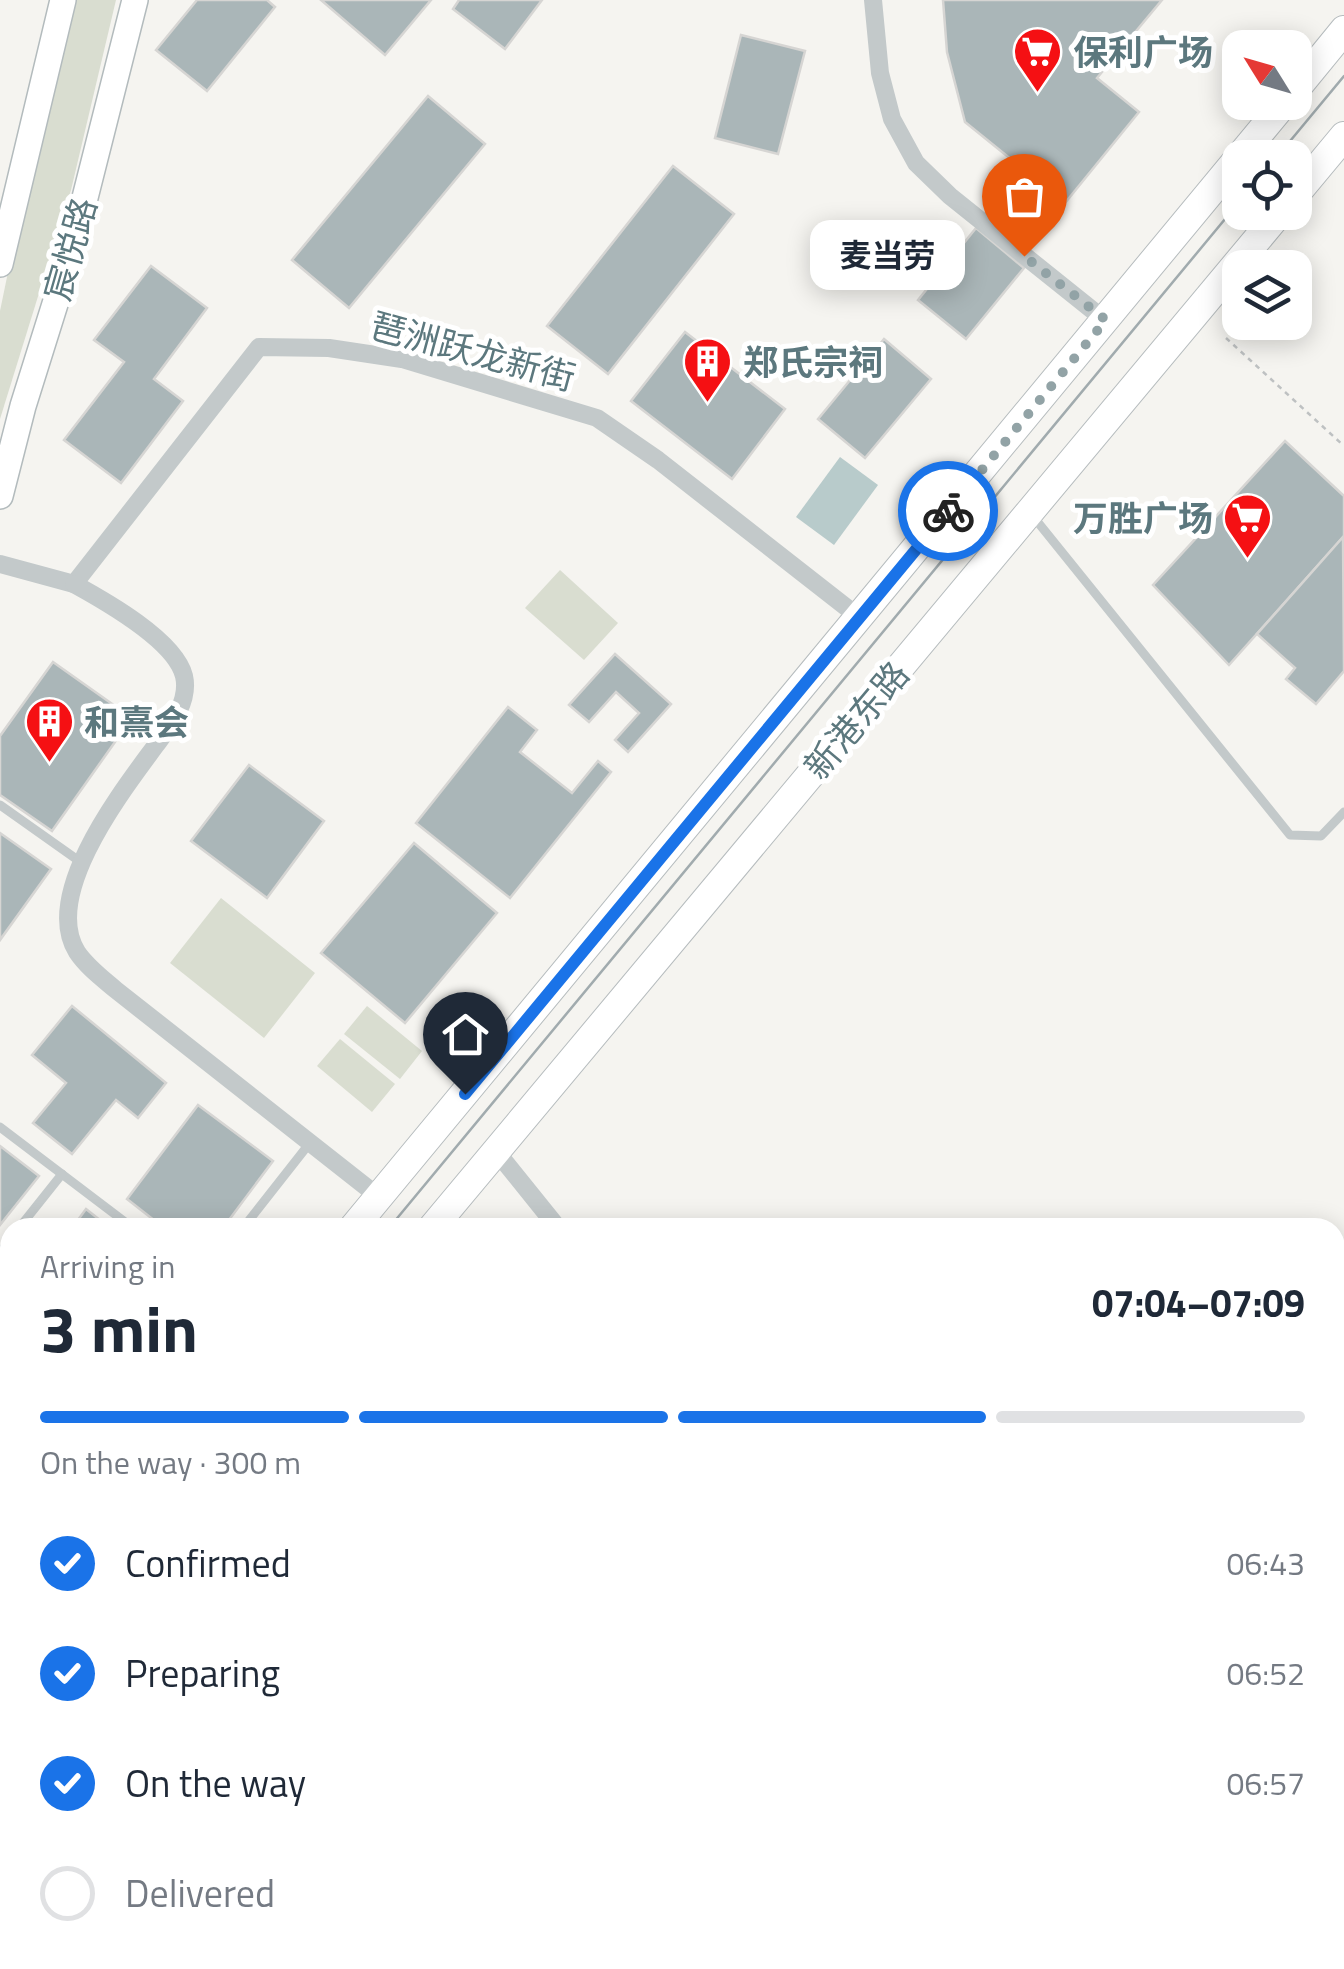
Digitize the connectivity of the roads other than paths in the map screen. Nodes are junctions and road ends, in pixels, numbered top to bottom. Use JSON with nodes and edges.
{"nodes":[{"id":1,"x":62,"y":0,"type":"edge"},
{"id":2,"x":135,"y":0,"type":"edge"},
{"id":3,"x":872,"y":0,"type":"edge"},
{"id":4,"x":1344,"y":30,"type":"edge"},
{"id":5,"x":1312,"y":69,"type":"edge"},
{"id":6,"x":1270,"y":120,"type":"edge"},
{"id":7,"x":1344,"y":136,"type":"edge"},
{"id":8,"x":1312,"y":175,"type":"edge"},
{"id":9,"x":1265,"y":230,"type":"edge"},
{"id":10,"x":0,"y":264,"type":"edge"},
{"id":11,"x":1106,"y":320,"type":"junction"},
{"id":12,"x":0,"y":496,"type":"edge"},
{"id":13,"x":1030,"y":512,"type":"junction"},
{"id":14,"x":0,"y":564,"type":"edge"},
{"id":15,"x":74,"y":584,"type":"junction"},
{"id":16,"x":860,"y":618,"type":"junction"},
{"id":17,"x":0,"y":805,"type":"edge"},
{"id":18,"x":1344,"y":812,"type":"edge"},
{"id":19,"x":82,"y":863,"type":"junction"},
{"id":20,"x":0,"y":1127,"type":"edge"},
{"id":21,"x":310,"y":1143,"type":"junction"},
{"id":22,"x":496,"y":1152,"type":"junction"},
{"id":23,"x":62,"y":1174,"type":"junction"},
{"id":24,"x":378,"y":1197,"type":"junction"},
{"id":25,"x":28,"y":1218,"type":"edge"},
{"id":26,"x":120,"y":1218,"type":"edge"},
{"id":27,"x":250,"y":1218,"type":"edge"},
{"id":28,"x":361,"y":1218,"type":"edge"},
{"id":29,"x":440,"y":1218,"type":"edge"},
{"id":30,"x":550,"y":1218,"type":"edge"}],
"edges":[{"from":1,"to":10,"type":"street","name":"宸悦路"},
{"from":2,"to":12,"type":"street","name":"宸悦路"},
{"from":3,"to":11,"type":"street"},
{"from":4,"to":5,"type":"main road"},
{"from":6,"to":11,"type":"main road","name":"新港东路"},
{"from":7,"to":8,"type":"main road"},
{"from":9,"to":13,"type":"main road","name":"新港东路"},
{"from":11,"to":16,"type":"main road","name":"新港东路"},
{"from":13,"to":18,"type":"lane"},
{"from":13,"to":22,"type":"main road","name":"新港东路"},
{"from":14,"to":15,"type":"street"},
{"from":15,"to":16,"type":"street","name":"琶洲跃龙新街"},
{"from":15,"to":19,"type":"street"},
{"from":16,"to":24,"type":"main road","name":"新港东路"},
{"from":17,"to":19,"type":"lane"},
{"from":19,"to":21,"type":"street"},
{"from":20,"to":23,"type":"lane"},
{"from":21,"to":24,"type":"street"},
{"from":21,"to":27,"type":"lane"},
{"from":22,"to":29,"type":"main road","name":"新港东路"},
{"from":22,"to":30,"type":"street"},
{"from":23,"to":25,"type":"lane"},
{"from":23,"to":26,"type":"lane"},
{"from":24,"to":28,"type":"main road","name":"新港东路"}]}
